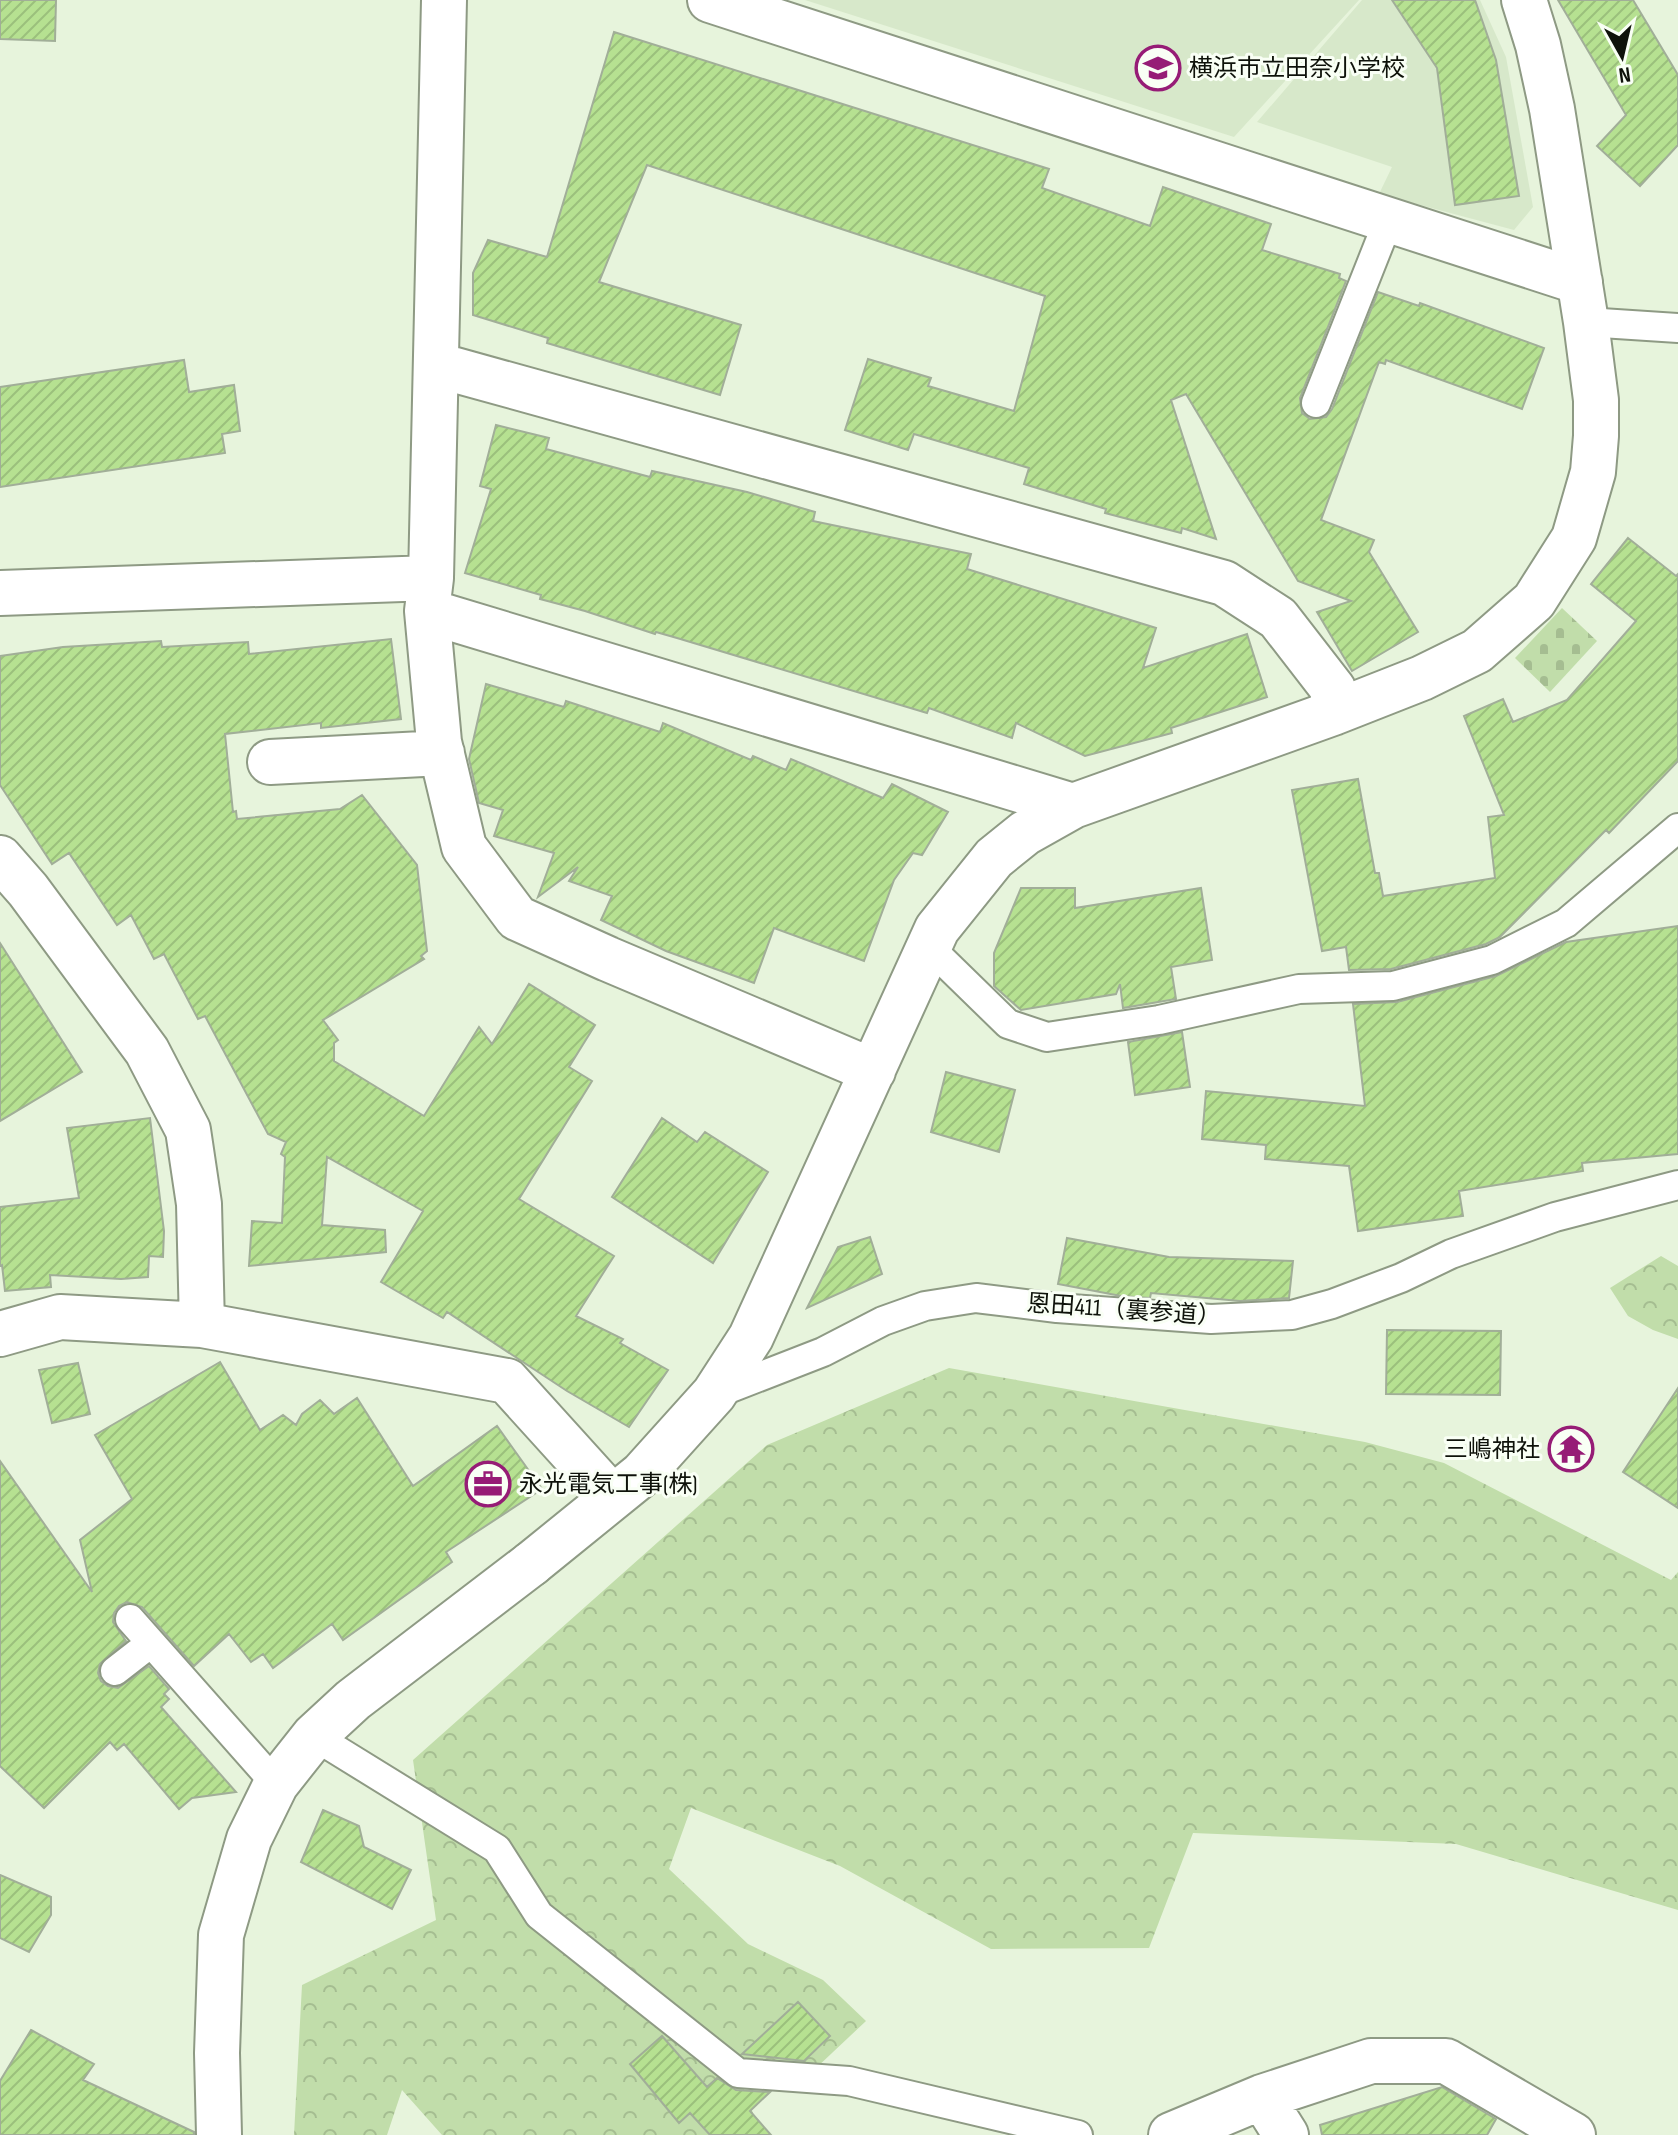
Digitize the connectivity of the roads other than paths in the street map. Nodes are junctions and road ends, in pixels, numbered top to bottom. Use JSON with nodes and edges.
{"nodes":[{"id":1,"x":444,"y":0,"type":"edge"},
{"id":2,"x":710,"y":0,"type":"edge"},
{"id":3,"x":1524,"y":0,"type":"edge"},
{"id":4,"x":1389,"y":219,"type":"junction"},
{"id":5,"x":1583,"y":302,"type":"junction"},
{"id":6,"x":1678,"y":328,"type":"edge"},
{"id":7,"x":437,"y":365,"type":"junction"},
{"id":8,"x":1316,"y":403,"type":"dead end"},
{"id":9,"x":0,"y":593,"type":"edge"},
{"id":10,"x":429,"y":594,"type":"junction"},
{"id":11,"x":1333,"y":701,"type":"junction"},
{"id":12,"x":442,"y":753,"type":"junction"},
{"id":13,"x":270,"y":762,"type":"dead end"},
{"id":14,"x":1073,"y":806,"type":"junction"},
{"id":15,"x":1678,"y":828,"type":"edge"},
{"id":16,"x":0,"y":858,"type":"edge"},
{"id":17,"x":929,"y":947,"type":"junction"},
{"id":18,"x":873,"y":1071,"type":"junction"},
{"id":19,"x":1678,"y":1185,"type":"edge"},
{"id":20,"x":202,"y":1325,"type":"junction"},
{"id":21,"x":0,"y":1334,"type":"edge"},
{"id":22,"x":714,"y":1394,"type":"junction"},
{"id":23,"x":612,"y":1497,"type":"junction"},
{"id":24,"x":130,"y":1619,"type":"dead end"},
{"id":25,"x":151,"y":1643,"type":"junction"},
{"id":26,"x":115,"y":1671,"type":"dead end"},
{"id":27,"x":314,"y":1736,"type":"junction"},
{"id":28,"x":276,"y":1784,"type":"junction"},
{"id":29,"x":1262,"y":2097,"type":"junction"},
{"id":30,"x":219,"y":2135,"type":"edge"},
{"id":31,"x":1078,"y":2135,"type":"edge"},
{"id":32,"x":1173,"y":2135,"type":"edge"},
{"id":33,"x":1286,"y":2135,"type":"edge"},
{"id":34,"x":1573,"y":2135,"type":"edge"}],
"edges":[{"from":1,"to":7,"type":"street"},
{"from":2,"to":4,"type":"street"},
{"from":3,"to":5,"type":"street"},
{"from":4,"to":5,"type":"street"},
{"from":4,"to":8,"type":"lane"},
{"from":5,"to":6,"type":"lane"},
{"from":5,"to":11,"type":"street"},
{"from":7,"to":10,"type":"street"},
{"from":7,"to":11,"type":"street"},
{"from":9,"to":10,"type":"street"},
{"from":10,"to":12,"type":"street"},
{"from":10,"to":14,"type":"street"},
{"from":11,"to":14,"type":"street"},
{"from":12,"to":13,"type":"street"},
{"from":12,"to":18,"type":"street"},
{"from":14,"to":17,"type":"street"},
{"from":15,"to":17,"type":"lane"},
{"from":16,"to":20,"type":"street"},
{"from":17,"to":18,"type":"street"},
{"from":18,"to":22,"type":"street"},
{"from":19,"to":22,"type":"lane","name":"恩田411（裏参道）"},
{"from":20,"to":21,"type":"street"},
{"from":20,"to":23,"type":"street"},
{"from":22,"to":23,"type":"street"},
{"from":23,"to":27,"type":"street"},
{"from":24,"to":25,"type":"lane"},
{"from":25,"to":26,"type":"lane"},
{"from":25,"to":28,"type":"lane"},
{"from":27,"to":28,"type":"street"},
{"from":27,"to":31,"type":"lane"},
{"from":28,"to":30,"type":"street"},
{"from":29,"to":32,"type":"street"},
{"from":29,"to":33,"type":"street"},
{"from":29,"to":34,"type":"street"}]}
